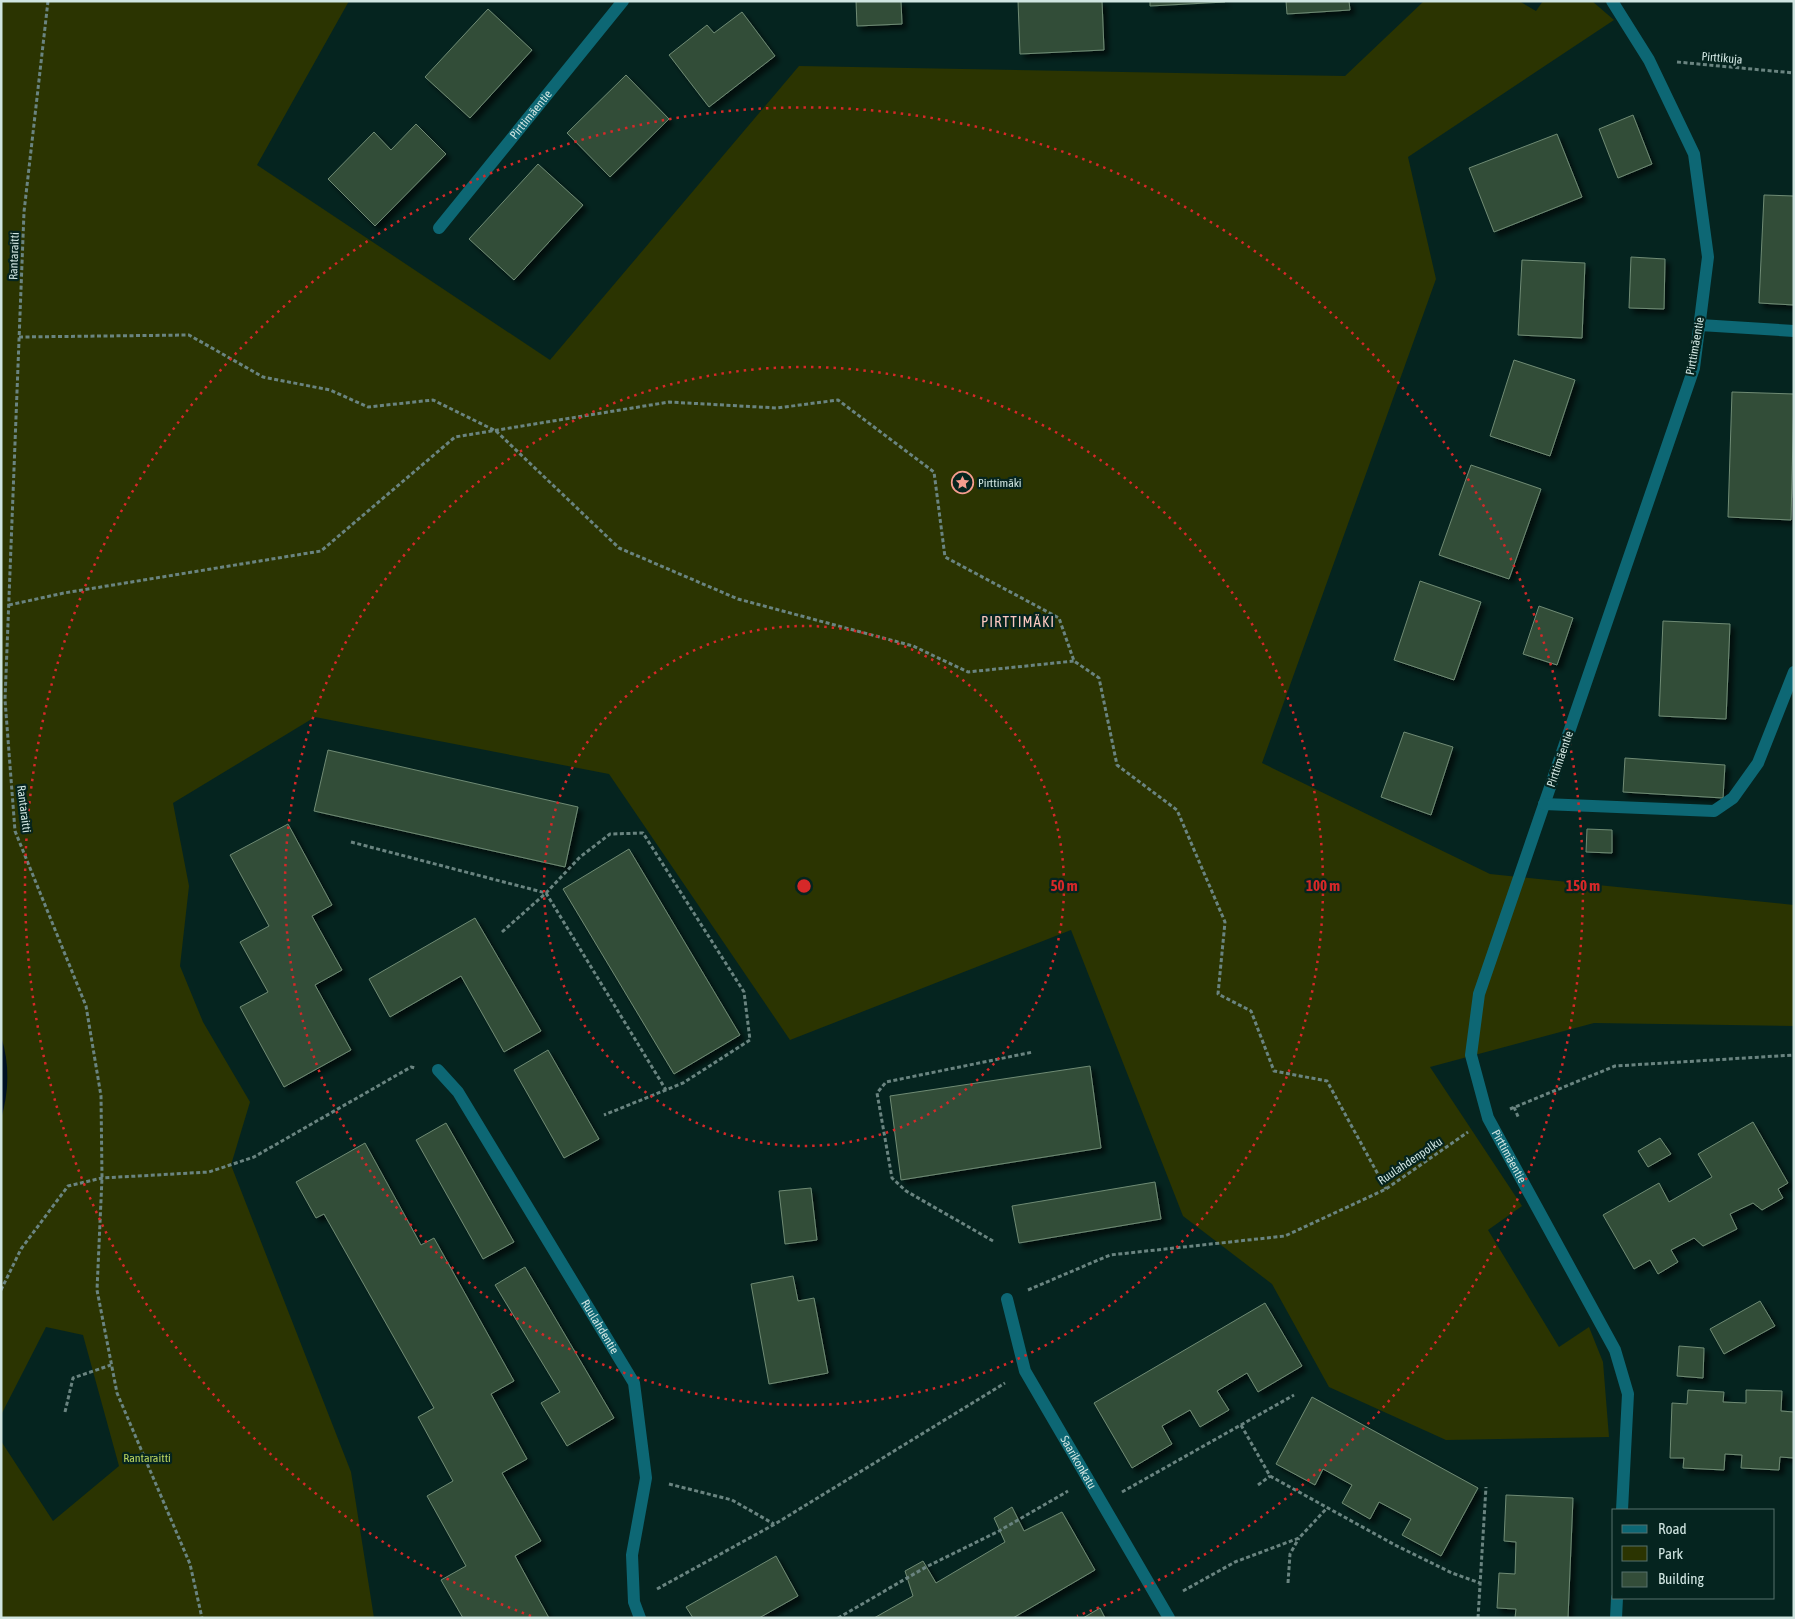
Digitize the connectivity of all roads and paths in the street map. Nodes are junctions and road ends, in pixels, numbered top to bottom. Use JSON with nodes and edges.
{"nodes":[{"id":1,"x":48,"y":1,"type":"edge"},
{"id":2,"x":623,"y":1,"type":"edge"},
{"id":3,"x":1612,"y":1,"type":"edge"},
{"id":4,"x":1649,"y":60,"type":"junction"},
{"id":5,"x":1794,"y":74,"type":"edge"},
{"id":6,"x":439,"y":228,"type":"dead end"},
{"id":7,"x":1700,"y":325,"type":"junction"},
{"id":8,"x":1794,"y":331,"type":"edge"},
{"id":9,"x":19,"y":337,"type":"junction"},
{"id":10,"x":496,"y":431,"type":"junction"},
{"id":11,"x":9,"y":605,"type":"junction"},
{"id":12,"x":1074,"y":661,"type":"junction"},
{"id":13,"x":1794,"y":672,"type":"edge"},
{"id":14,"x":1544,"y":804,"type":"junction"},
{"id":15,"x":351,"y":842,"type":"dead end"},
{"id":16,"x":546,"y":892,"type":"junction"},
{"id":17,"x":502,"y":932,"type":"dead end"},
{"id":18,"x":1033,"y":1052,"type":"dead end"},
{"id":19,"x":1794,"y":1055,"type":"edge"},
{"id":20,"x":438,"y":1070,"type":"joint"},
{"id":21,"x":666,"y":1090,"type":"junction"},
{"id":22,"x":604,"y":1115,"type":"dead end"},
{"id":23,"x":1488,"y":1118,"type":"junction"},
{"id":24,"x":102,"y":1178,"type":"junction"},
{"id":25,"x":1386,"y":1189,"type":"junction"},
{"id":26,"x":993,"y":1241,"type":"dead end"},
{"id":27,"x":1,"y":1290,"type":"edge"},
{"id":28,"x":1007,"y":1299,"type":"joint"},
{"id":29,"x":111,"y":1365,"type":"junction"},
{"id":30,"x":1024,"y":1371,"type":"junction"},
{"id":31,"x":1294,"y":1395,"type":"dead end"},
{"id":32,"x":65,"y":1412,"type":"dead end"},
{"id":33,"x":1242,"y":1425,"type":"junction"},
{"id":34,"x":1270,"y":1476,"type":"junction"},
{"id":35,"x":646,"y":1478,"type":"junction"},
{"id":36,"x":1088,"y":1480,"type":"junction"},
{"id":37,"x":1258,"y":1485,"type":"dead end"},
{"id":38,"x":1486,"y":1488,"type":"dead end"},
{"id":39,"x":1102,"y":1503,"type":"junction"},
{"id":40,"x":1326,"y":1508,"type":"junction"},
{"id":41,"x":1622,"y":1509,"type":"edge"},
{"id":42,"x":775,"y":1524,"type":"junction"},
{"id":43,"x":1300,"y":1538,"type":"junction"},
{"id":44,"x":1288,"y":1583,"type":"dead end"},
{"id":45,"x":1480,"y":1583,"type":"junction"},
{"id":46,"x":1617,"y":1599,"type":"edge"},
{"id":47,"x":634,"y":1602,"type":"junction"},
{"id":48,"x":1162,"y":1604,"type":"junction"},
{"id":49,"x":202,"y":1618,"type":"edge"},
{"id":50,"x":640,"y":1618,"type":"edge"},
{"id":51,"x":838,"y":1618,"type":"edge"},
{"id":52,"x":1170,"y":1618,"type":"edge"},
{"id":53,"x":1478,"y":1618,"type":"edge"},
{"id":54,"x":1616,"y":1618,"type":"edge"}],
"edges":[{"from":1,"to":9,"type":"path","name":"Rantaraitti"},
{"from":2,"to":6,"type":"street","name":"Pirttimäentie"},
{"from":3,"to":4,"type":"street","name":"Pirttimäentie"},
{"from":4,"to":5,"type":"path","name":"Pirttikuja"},
{"from":4,"to":7,"type":"street","name":"Pirttimäentie"},
{"from":7,"to":8,"type":"street"},
{"from":7,"to":14,"type":"street","name":"Pirttimäentie"},
{"from":9,"to":10,"type":"path"},
{"from":9,"to":11,"type":"path","name":"Rantaraitti"},
{"from":10,"to":11,"type":"path"},
{"from":10,"to":12,"type":"path"},
{"from":10,"to":12,"type":"path"},
{"from":11,"to":24,"type":"path","name":"Rantaraitti"},
{"from":12,"to":25,"type":"path"},
{"from":13,"to":14,"type":"street"},
{"from":14,"to":23,"type":"street","name":"Pirttimäentie"},
{"from":15,"to":16,"type":"path"},
{"from":16,"to":17,"type":"path"},
{"from":16,"to":21,"type":"path"},
{"from":16,"to":21,"type":"path"},
{"from":18,"to":26,"type":"path"},
{"from":19,"to":23,"type":"path","name":"Ruulahdenpolku"},
{"from":20,"to":24,"type":"path"},
{"from":20,"to":35,"type":"street","name":"Ruulahdentie"},
{"from":21,"to":22,"type":"path"},
{"from":23,"to":25,"type":"path","name":"Ruulahdenpolku"},
{"from":23,"to":41,"type":"street","name":"Pirttimäentie"},
{"from":24,"to":27,"type":"path"},
{"from":24,"to":29,"type":"path","name":"Rantaraitti"},
{"from":25,"to":28,"type":"path","name":"Ruulahdenpolku"},
{"from":28,"to":30,"type":"street","name":"Saarikonkatu"},
{"from":29,"to":32,"type":"path"},
{"from":29,"to":49,"type":"path","name":"Rantaraitti"},
{"from":30,"to":36,"type":"street","name":"Saarikonkatu"},
{"from":30,"to":42,"type":"path"},
{"from":31,"to":33,"type":"path"},
{"from":33,"to":34,"type":"path"},
{"from":33,"to":39,"type":"path"},
{"from":34,"to":37,"type":"path"},
{"from":34,"to":40,"type":"path"},
{"from":35,"to":42,"type":"path"},
{"from":35,"to":47,"type":"street","name":"Ruulahdentie"},
{"from":36,"to":39,"type":"street","name":"Saarikonkatu"},
{"from":36,"to":51,"type":"path"},
{"from":38,"to":45,"type":"path"},
{"from":39,"to":48,"type":"street","name":"Saarikonkatu"},
{"from":40,"to":43,"type":"path"},
{"from":40,"to":45,"type":"path"},
{"from":42,"to":47,"type":"path"},
{"from":43,"to":44,"type":"path"},
{"from":43,"to":48,"type":"path"},
{"from":45,"to":53,"type":"path"},
{"from":46,"to":54,"type":"street"},
{"from":47,"to":50,"type":"street","name":"Ruulahdentie"},
{"from":48,"to":52,"type":"street","name":"Saarikonkatu"}]}
